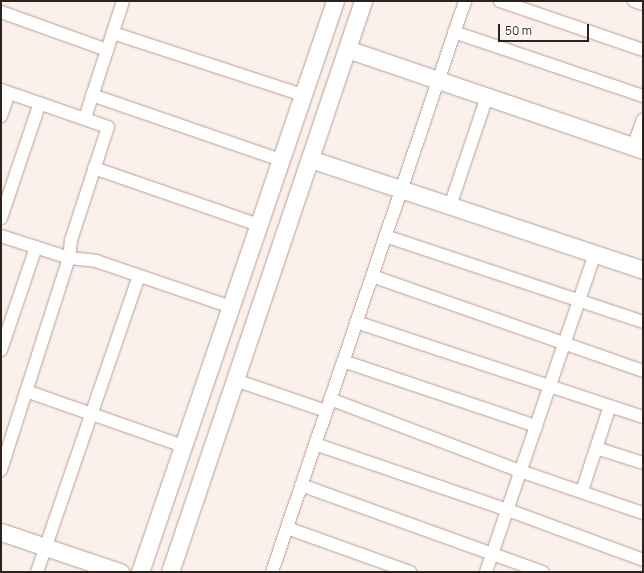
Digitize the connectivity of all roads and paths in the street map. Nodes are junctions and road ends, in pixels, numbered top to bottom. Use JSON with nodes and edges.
{"nodes":[{"id":1,"x":123,"y":1,"type":"edge"},
{"id":2,"x":335,"y":1,"type":"edge"},
{"id":3,"x":363,"y":1,"type":"edge"},
{"id":4,"x":465,"y":1,"type":"edge"},
{"id":5,"x":500,"y":1,"type":"edge"},
{"id":6,"x":634,"y":1,"type":"edge"},
{"id":7,"x":643,"y":4,"type":"edge"},
{"id":8,"x":1,"y":12,"type":"edge"},
{"id":9,"x":454,"y":32,"type":"junction"},
{"id":10,"x":113,"y":33,"type":"junction"},
{"id":11,"x":347,"y":49,"type":"junction"},
{"id":12,"x":107,"y":50,"type":"junction"},
{"id":13,"x":643,"y":50,"type":"edge"},
{"id":14,"x":438,"y":80,"type":"junction"},
{"id":15,"x":5,"y":91,"type":"edge"},
{"id":16,"x":92,"y":95,"type":"junction"},
{"id":17,"x":303,"y":95,"type":"junction"},
{"id":18,"x":643,"y":96,"type":"edge"},
{"id":19,"x":487,"y":97,"type":"junction"},
{"id":20,"x":40,"y":103,"type":"junction"},
{"id":21,"x":1,"y":116,"type":"edge"},
{"id":22,"x":85,"y":118,"type":"junction"},
{"id":23,"x":643,"y":120,"type":"edge"},
{"id":24,"x":638,"y":148,"type":"edge"},
{"id":25,"x":310,"y":159,"type":"junction"},
{"id":26,"x":281,"y":160,"type":"junction"},
{"id":27,"x":94,"y":168,"type":"junction"},
{"id":28,"x":401,"y":190,"type":"junction"},
{"id":29,"x":450,"y":206,"type":"junction"},
{"id":30,"x":1,"y":218,"type":"edge"},
{"id":31,"x":259,"y":225,"type":"junction"},
{"id":32,"x":1,"y":236,"type":"edge"},
{"id":33,"x":385,"y":236,"type":"junction"},
{"id":34,"x":36,"y":248,"type":"junction"},
{"id":35,"x":595,"y":254,"type":"junction"},
{"id":36,"x":69,"y":258,"type":"junction"},
{"id":37,"x":643,"y":270,"type":"edge"},
{"id":38,"x":139,"y":276,"type":"junction"},
{"id":39,"x":372,"y":276,"type":"junction"},
{"id":40,"x":578,"y":299,"type":"junction"},
{"id":41,"x":231,"y":307,"type":"junction"},
{"id":42,"x":356,"y":322,"type":"junction"},
{"id":43,"x":643,"y":322,"type":"edge"},
{"id":44,"x":563,"y":343,"type":"junction"},
{"id":45,"x":1,"y":350,"type":"edge"},
{"id":46,"x":343,"y":361,"type":"junction"},
{"id":47,"x":643,"y":371,"type":"edge"},
{"id":48,"x":235,"y":380,"type":"junction"},
{"id":49,"x":550,"y":385,"type":"junction"},
{"id":50,"x":26,"y":391,"type":"junction"},
{"id":51,"x":328,"y":405,"type":"junction"},
{"id":52,"x":610,"y":406,"type":"junction"},
{"id":53,"x":91,"y":414,"type":"junction"},
{"id":54,"x":643,"y":417,"type":"edge"},
{"id":55,"x":536,"y":426,"type":"junction"},
{"id":56,"x":315,"y":444,"type":"junction"},
{"id":57,"x":183,"y":446,"type":"junction"},
{"id":58,"x":596,"y":448,"type":"junction"},
{"id":59,"x":643,"y":463,"type":"edge"},
{"id":60,"x":1,"y":470,"type":"edge"},
{"id":61,"x":520,"y":471,"type":"junction"},
{"id":62,"x":301,"y":485,"type":"junction"},
{"id":63,"x":582,"y":491,"type":"junction"},
{"id":64,"x":508,"y":510,"type":"junction"},
{"id":65,"x":643,"y":513,"type":"edge"},
{"id":66,"x":287,"y":528,"type":"junction"},
{"id":67,"x":1,"y":532,"type":"edge"},
{"id":68,"x":46,"y":547,"type":"junction"},
{"id":69,"x":492,"y":554,"type":"junction"},
{"id":70,"x":643,"y":560,"type":"edge"},
{"id":71,"x":88,"y":567,"type":"edge"},
{"id":72,"x":276,"y":571,"type":"edge"},
{"id":73,"x":37,"y":572,"type":"edge"},
{"id":74,"x":120,"y":572,"type":"edge"},
{"id":75,"x":140,"y":572,"type":"edge"},
{"id":76,"x":170,"y":572,"type":"edge"},
{"id":77,"x":410,"y":572,"type":"edge"},
{"id":78,"x":486,"y":572,"type":"edge"},
{"id":79,"x":543,"y":572,"type":"edge"}],
"edges":[{"from":1,"to":10,"type":"street"},
{"from":2,"to":17,"type":"main road"},
{"from":3,"to":11,"type":"main road"},
{"from":4,"to":9,"type":"street"},
{"from":5,"to":13,"type":"street"},
{"from":6,"to":7,"type":"street"},
{"from":8,"to":12,"type":"street"},
{"from":9,"to":14,"type":"street"},
{"from":9,"to":18,"type":"street"},
{"from":10,"to":12,"type":"street"},
{"from":10,"to":17,"type":"street"},
{"from":11,"to":14,"type":"main road"},
{"from":11,"to":25,"type":"main road"},
{"from":12,"to":16,"type":"street"},
{"from":14,"to":19,"type":"main road"},
{"from":14,"to":28,"type":"street"},
{"from":15,"to":20,"type":"street"},
{"from":15,"to":21,"type":"street"},
{"from":16,"to":22,"type":"street"},
{"from":16,"to":26,"type":"street"},
{"from":17,"to":26,"type":"main road"},
{"from":19,"to":24,"type":"main road"},
{"from":19,"to":29,"type":"street"},
{"from":20,"to":22,"type":"street"},
{"from":20,"to":30,"type":"street"},
{"from":22,"to":27,"type":"street"},
{"from":23,"to":24,"type":"street"},
{"from":25,"to":28,"type":"main road"},
{"from":25,"to":48,"type":"main road"},
{"from":26,"to":31,"type":"main road"},
{"from":27,"to":31,"type":"street"},
{"from":27,"to":36,"type":"street"},
{"from":28,"to":29,"type":"main road"},
{"from":28,"to":33,"type":"street"},
{"from":29,"to":35,"type":"main road"},
{"from":31,"to":41,"type":"main road"},
{"from":32,"to":34,"type":"street"},
{"from":33,"to":39,"type":"street"},
{"from":33,"to":40,"type":"street"},
{"from":34,"to":36,"type":"street"},
{"from":34,"to":45,"type":"street"},
{"from":35,"to":37,"type":"main road"},
{"from":35,"to":40,"type":"street"},
{"from":36,"to":38,"type":"street"},
{"from":36,"to":50,"type":"street"},
{"from":38,"to":41,"type":"street"},
{"from":38,"to":53,"type":"street"},
{"from":39,"to":42,"type":"street"},
{"from":39,"to":44,"type":"street"},
{"from":40,"to":43,"type":"street"},
{"from":40,"to":44,"type":"street"},
{"from":41,"to":57,"type":"main road"},
{"from":42,"to":46,"type":"street"},
{"from":42,"to":49,"type":"street"},
{"from":44,"to":47,"type":"street"},
{"from":44,"to":49,"type":"street"},
{"from":46,"to":51,"type":"street"},
{"from":46,"to":55,"type":"street"},
{"from":48,"to":51,"type":"street"},
{"from":48,"to":76,"type":"main road"},
{"from":49,"to":52,"type":"street"},
{"from":49,"to":55,"type":"street"},
{"from":50,"to":53,"type":"street"},
{"from":50,"to":60,"type":"street"},
{"from":51,"to":56,"type":"street"},
{"from":51,"to":61,"type":"street"},
{"from":52,"to":54,"type":"street"},
{"from":52,"to":58,"type":"street"},
{"from":53,"to":57,"type":"street"},
{"from":53,"to":68,"type":"street"},
{"from":55,"to":61,"type":"street"},
{"from":56,"to":62,"type":"street"},
{"from":56,"to":64,"type":"street"},
{"from":57,"to":75,"type":"main road"},
{"from":58,"to":59,"type":"street"},
{"from":58,"to":63,"type":"street"},
{"from":61,"to":63,"type":"street"},
{"from":61,"to":64,"type":"street"},
{"from":62,"to":66,"type":"street"},
{"from":62,"to":69,"type":"street"},
{"from":63,"to":65,"type":"street"},
{"from":64,"to":69,"type":"street"},
{"from":64,"to":70,"type":"street"},
{"from":66,"to":72,"type":"street"},
{"from":66,"to":77,"type":"street"},
{"from":67,"to":68,"type":"main road"},
{"from":68,"to":71,"type":"main road"},
{"from":68,"to":73,"type":"street"},
{"from":69,"to":78,"type":"street"},
{"from":69,"to":79,"type":"street"},
{"from":71,"to":74,"type":"main road"}]}
